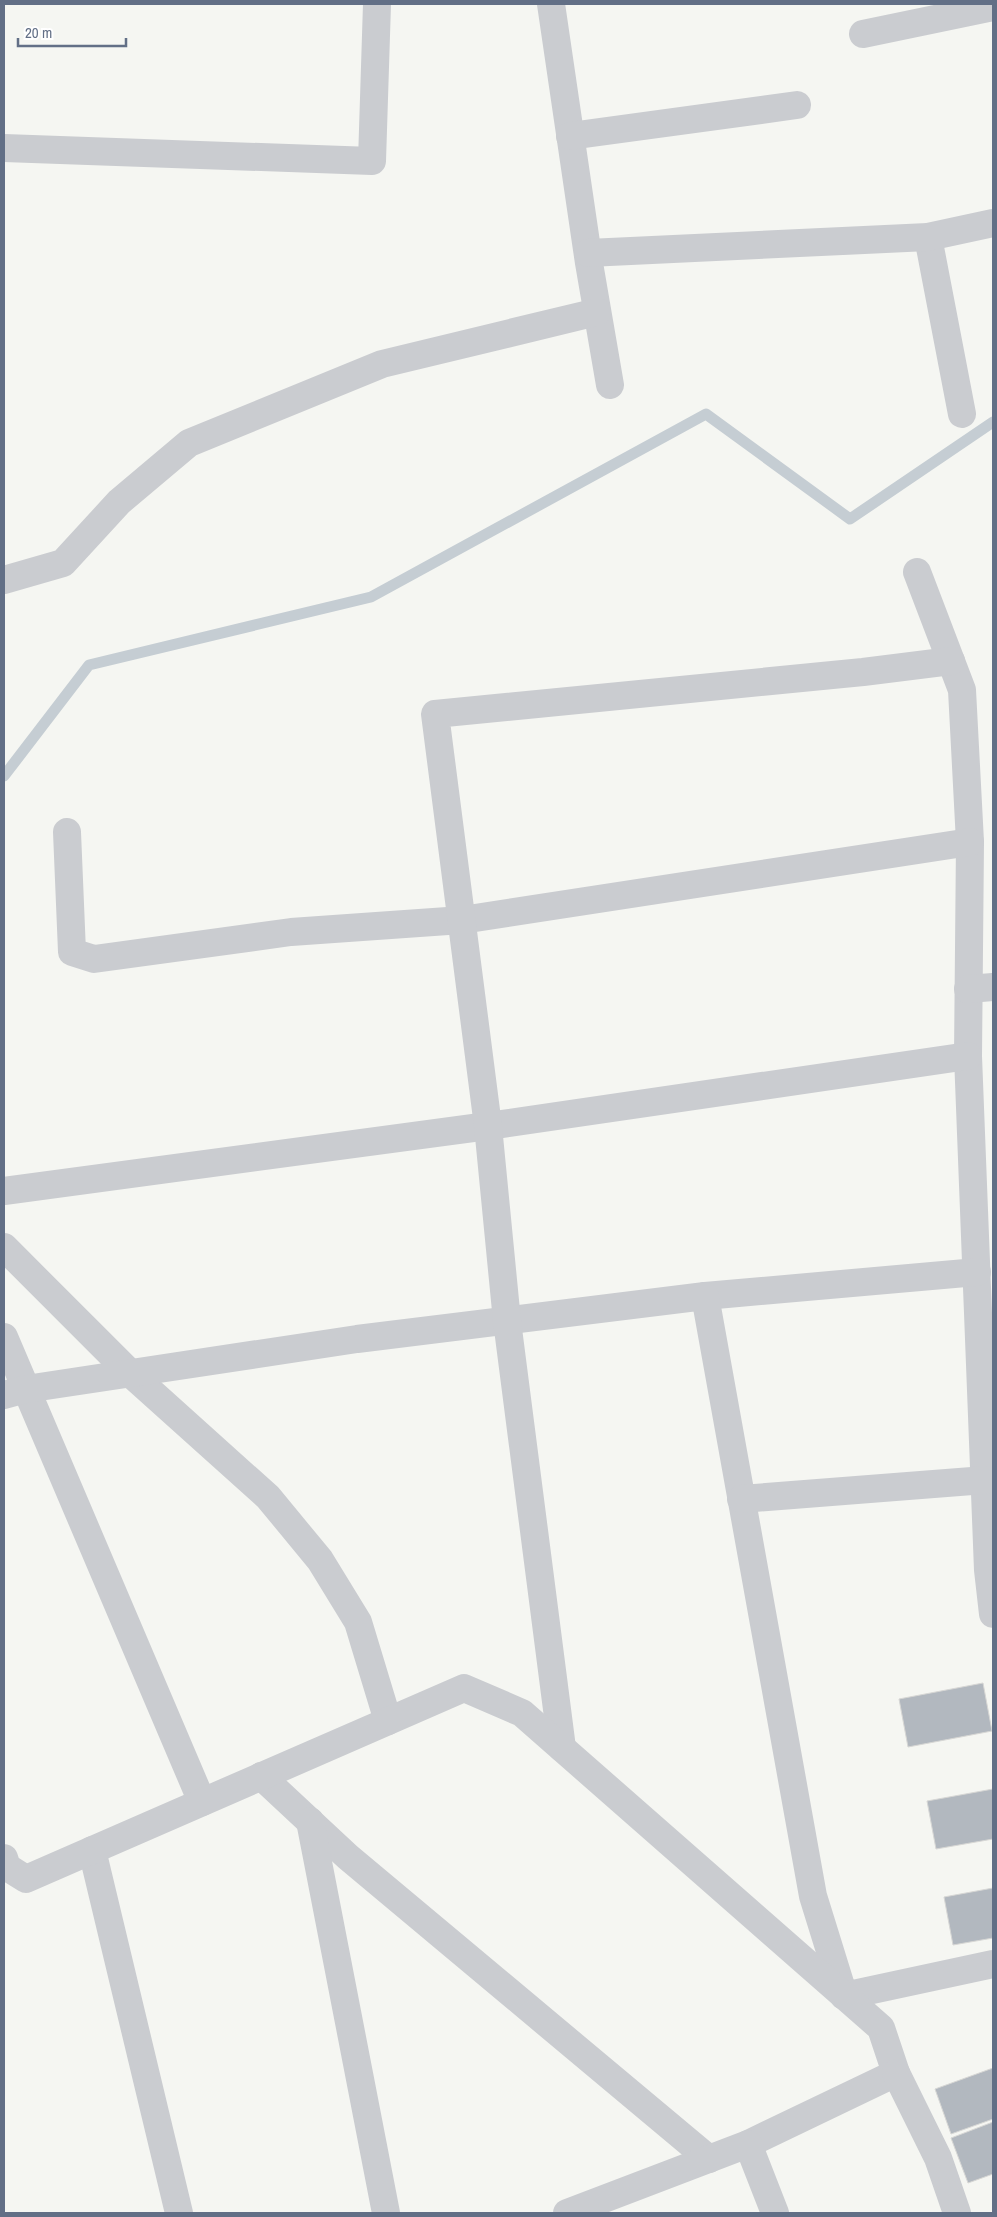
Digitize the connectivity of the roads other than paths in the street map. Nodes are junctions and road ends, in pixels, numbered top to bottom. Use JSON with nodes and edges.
{"nodes":[{"id":1,"x":377,"y":4,"type":"edge"},
{"id":2,"x":551,"y":4,"type":"edge"},
{"id":3,"x":993,"y":7,"type":"edge"},
{"id":4,"x":863,"y":34,"type":"dead end"},
{"id":5,"x":797,"y":105,"type":"dead end"},
{"id":6,"x":570,"y":136,"type":"junction"},
{"id":7,"x":4,"y":148,"type":"edge"},
{"id":8,"x":993,"y":223,"type":"edge"},
{"id":9,"x":928,"y":237,"type":"junction"},
{"id":10,"x":588,"y":253,"type":"junction"},
{"id":11,"x":598,"y":312,"type":"junction"},
{"id":12,"x":610,"y":386,"type":"dead end"},
{"id":13,"x":962,"y":414,"type":"dead end"},
{"id":14,"x":917,"y":572,"type":"dead end"},
{"id":15,"x":4,"y":580,"type":"edge"},
{"id":16,"x":951,"y":661,"type":"junction"},
{"id":17,"x":67,"y":832,"type":"dead end"},
{"id":18,"x":970,"y":842,"type":"junction"},
{"id":19,"x":462,"y":920,"type":"junction"},
{"id":20,"x":981,"y":988,"type":"edge"},
{"id":21,"x":968,"y":1056,"type":"junction"},
{"id":22,"x":488,"y":1126,"type":"junction"},
{"id":23,"x":4,"y":1191,"type":"edge"},
{"id":24,"x":984,"y":1219,"type":"edge"},
{"id":25,"x":4,"y":1246,"type":"edge"},
{"id":26,"x":977,"y":1272,"type":"junction"},
{"id":27,"x":705,"y":1296,"type":"junction"},
{"id":28,"x":507,"y":1320,"type":"junction"},
{"id":29,"x":4,"y":1337,"type":"edge"},
{"id":30,"x":130,"y":1373,"type":"junction"},
{"id":31,"x":15,"y":1392,"type":"edge"},
{"id":32,"x":988,"y":1420,"type":"edge"},
{"id":33,"x":984,"y":1480,"type":"junction"},
{"id":34,"x":741,"y":1499,"type":"junction"},
{"id":35,"x":993,"y":1614,"type":"edge"},
{"id":36,"x":388,"y":1721,"type":"junction"},
{"id":37,"x":562,"y":1748,"type":"junction"},
{"id":38,"x":261,"y":1776,"type":"junction"},
{"id":39,"x":202,"y":1802,"type":"junction"},
{"id":40,"x":310,"y":1821,"type":"junction"},
{"id":41,"x":92,"y":1850,"type":"junction"},
{"id":42,"x":5,"y":1865,"type":"edge"},
{"id":43,"x":993,"y":1964,"type":"edge"},
{"id":44,"x":844,"y":1996,"type":"junction"},
{"id":45,"x":896,"y":2073,"type":"junction"},
{"id":46,"x":748,"y":2144,"type":"junction"},
{"id":47,"x":709,"y":2159,"type":"junction"},
{"id":48,"x":179,"y":2213,"type":"edge"},
{"id":49,"x":386,"y":2213,"type":"edge"},
{"id":50,"x":567,"y":2213,"type":"edge"},
{"id":51,"x":775,"y":2213,"type":"edge"},
{"id":52,"x":957,"y":2213,"type":"edge"}],
"edges":[{"from":1,"to":7,"type":"street"},
{"from":2,"to":6,"type":"street"},
{"from":3,"to":4,"type":"street"},
{"from":5,"to":6,"type":"street"},
{"from":6,"to":10,"type":"street"},
{"from":8,"to":9,"type":"street"},
{"from":9,"to":10,"type":"street"},
{"from":9,"to":13,"type":"street"},
{"from":10,"to":11,"type":"street"},
{"from":11,"to":12,"type":"street"},
{"from":11,"to":15,"type":"street"},
{"from":14,"to":16,"type":"street"},
{"from":16,"to":18,"type":"street"},
{"from":16,"to":19,"type":"street"},
{"from":17,"to":19,"type":"street"},
{"from":18,"to":19,"type":"street"},
{"from":18,"to":20,"type":"street"},
{"from":19,"to":22,"type":"street"},
{"from":20,"to":21,"type":"street"},
{"from":21,"to":22,"type":"street"},
{"from":21,"to":24,"type":"street"},
{"from":22,"to":23,"type":"street"},
{"from":22,"to":28,"type":"street"},
{"from":24,"to":26,"type":"street"},
{"from":25,"to":30,"type":"street"},
{"from":26,"to":27,"type":"street"},
{"from":26,"to":32,"type":"street"},
{"from":27,"to":28,"type":"street"},
{"from":27,"to":34,"type":"street"},
{"from":28,"to":30,"type":"street"},
{"from":28,"to":37,"type":"street"},
{"from":29,"to":31,"type":"street"},
{"from":30,"to":31,"type":"street"},
{"from":30,"to":36,"type":"street"},
{"from":31,"to":39,"type":"street"},
{"from":32,"to":33,"type":"street"},
{"from":33,"to":34,"type":"street"},
{"from":33,"to":35,"type":"street"},
{"from":34,"to":44,"type":"street"},
{"from":36,"to":37,"type":"street"},
{"from":36,"to":38,"type":"street"},
{"from":37,"to":44,"type":"street"},
{"from":38,"to":39,"type":"street"},
{"from":38,"to":40,"type":"street"},
{"from":39,"to":41,"type":"street"},
{"from":40,"to":47,"type":"street"},
{"from":40,"to":49,"type":"street"},
{"from":41,"to":42,"type":"street"},
{"from":41,"to":48,"type":"street"},
{"from":43,"to":44,"type":"street"},
{"from":44,"to":45,"type":"street"},
{"from":45,"to":46,"type":"street"},
{"from":45,"to":52,"type":"street"},
{"from":46,"to":47,"type":"street"},
{"from":46,"to":51,"type":"street"},
{"from":47,"to":50,"type":"street"}]}
